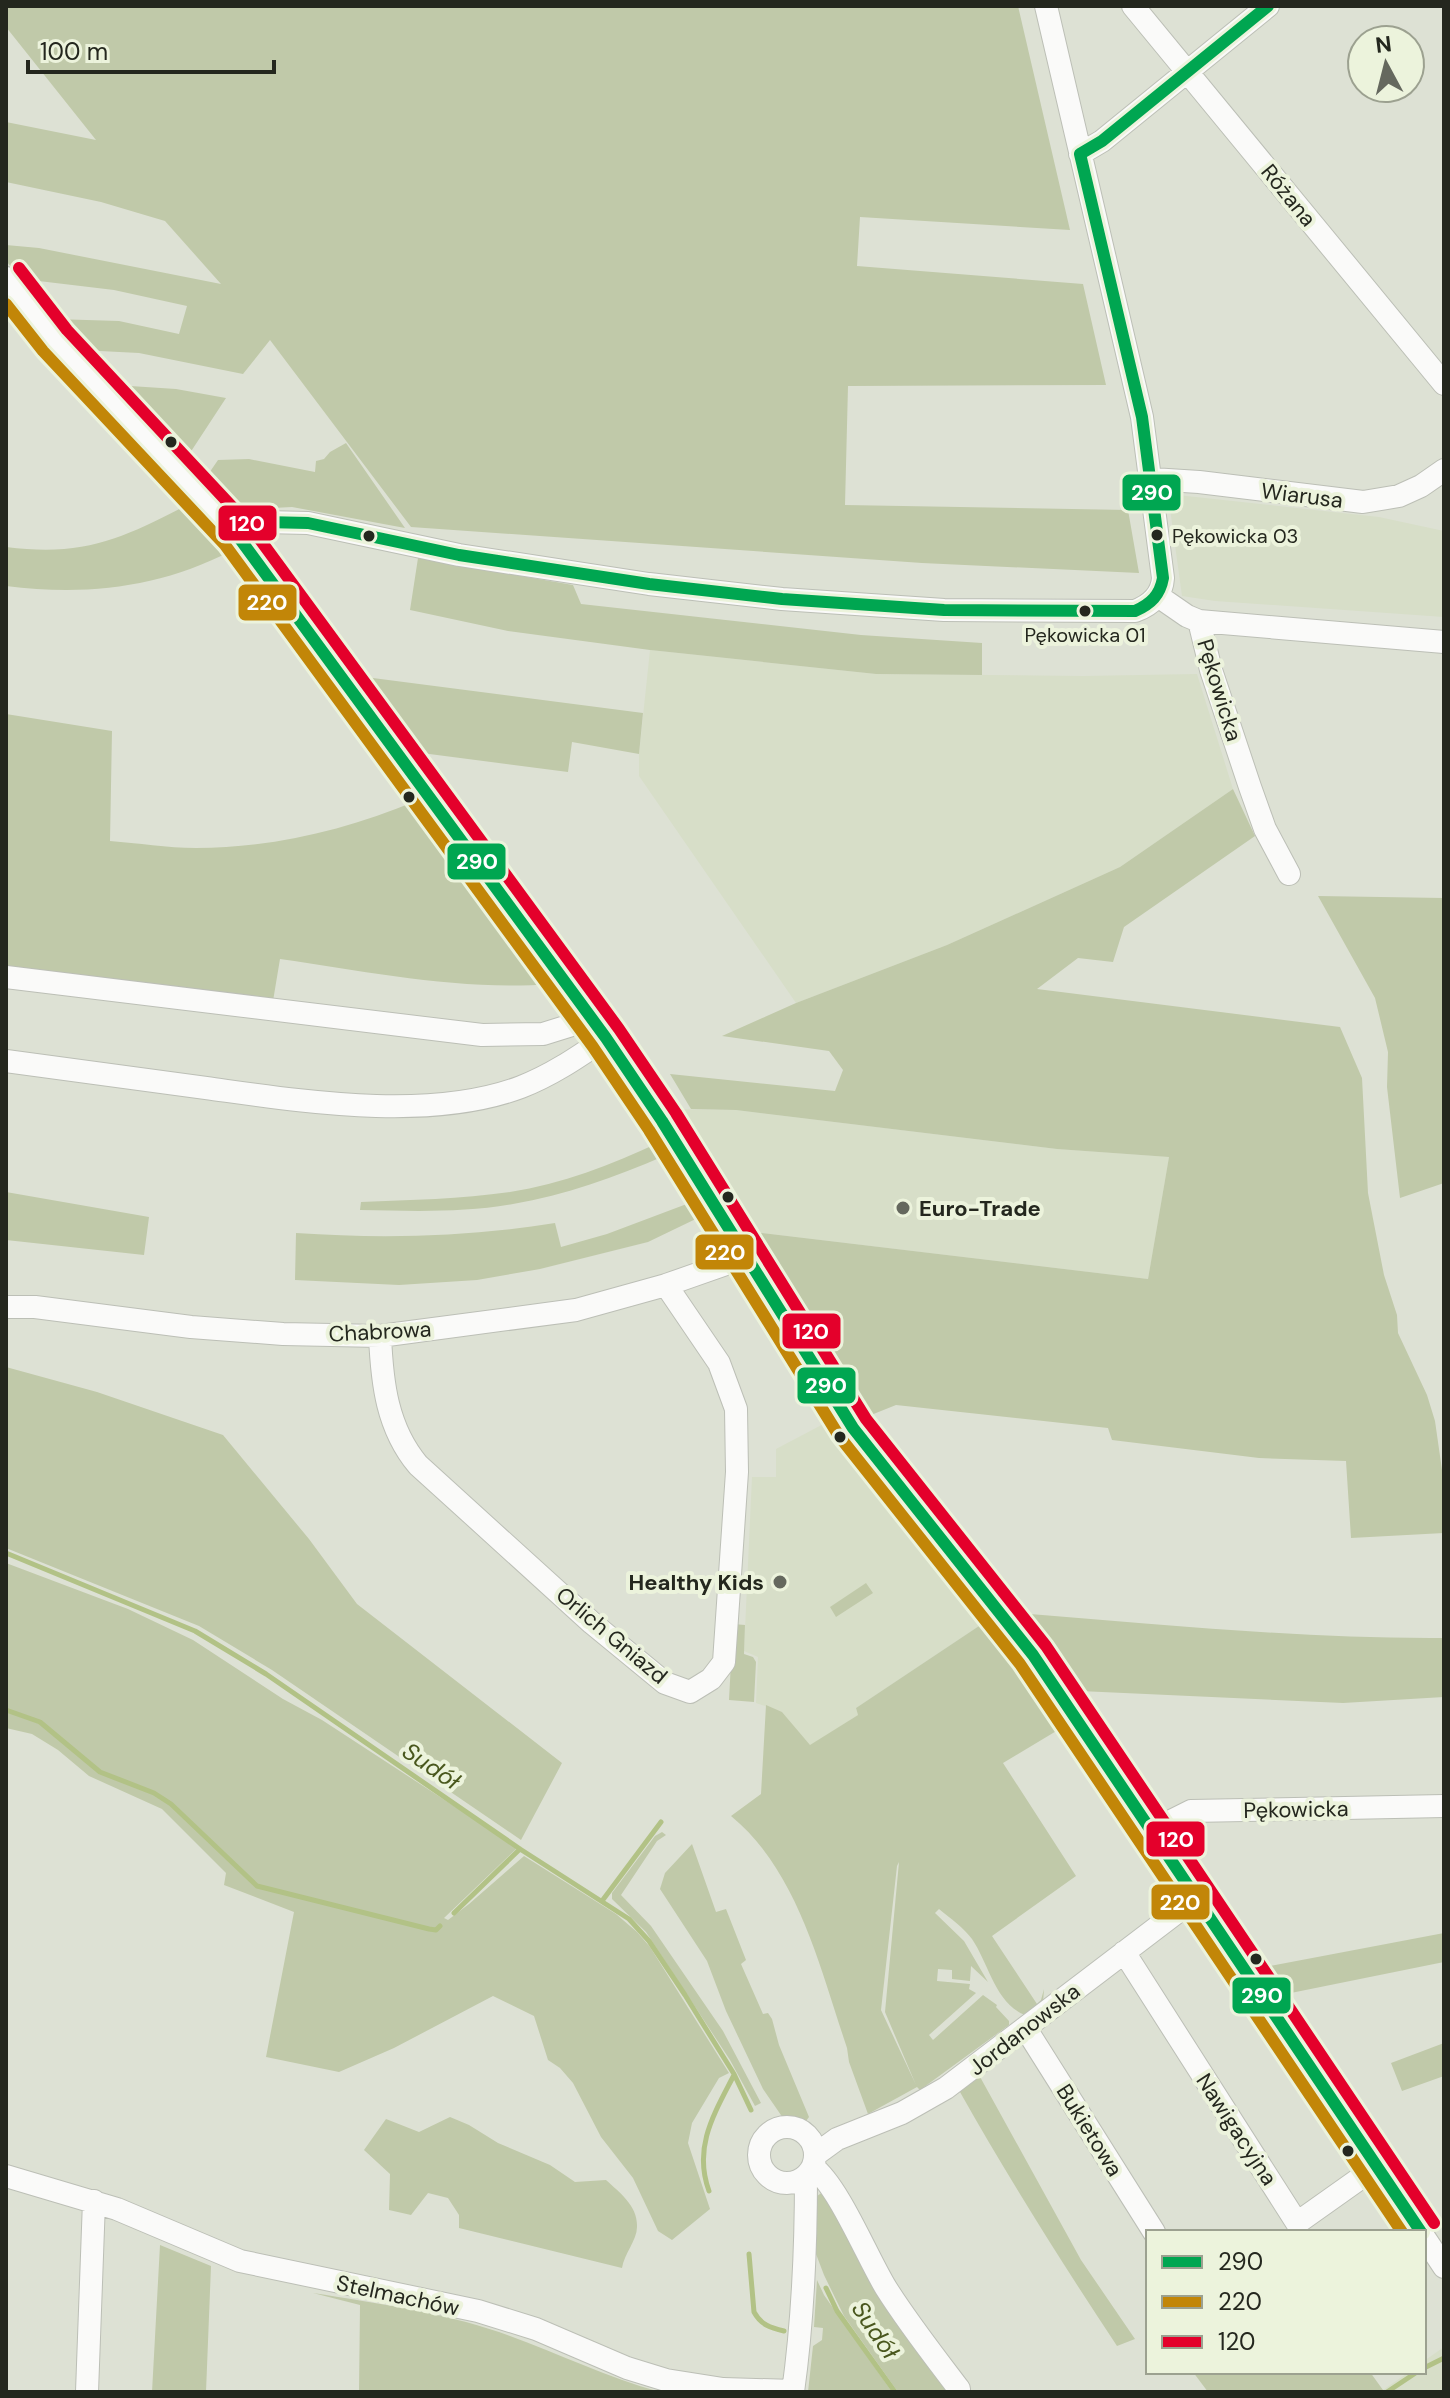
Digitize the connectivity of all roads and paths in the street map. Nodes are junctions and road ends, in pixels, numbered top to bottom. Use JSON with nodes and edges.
{"nodes":[{"id":1,"x":1046,"y":6,"type":"edge"},
{"id":2,"x":1133,"y":6,"type":"edge"},
{"id":3,"x":1268,"y":6,"type":"edge"},
{"id":4,"x":1188,"y":72,"type":"junction"},
{"id":5,"x":1080,"y":154,"type":"junction"},
{"id":6,"x":6,"y":278,"type":"edge"},
{"id":7,"x":1444,"y":384,"type":"edge"},
{"id":8,"x":1444,"y":470,"type":"edge"},
{"id":9,"x":1152,"y":479,"type":"junction"},
{"id":10,"x":237,"y":535,"type":"junction"},
{"id":11,"x":1158,"y":596,"type":"junction"},
{"id":12,"x":1199,"y":621,"type":"junction"},
{"id":13,"x":1444,"y":642,"type":"edge"},
{"id":14,"x":1289,"y":874,"type":"dead end"},
{"id":15,"x":6,"y":977,"type":"edge"},
{"id":16,"x":591,"y":1019,"type":"junction"},
{"id":17,"x":606,"y":1038,"type":"junction"},
{"id":18,"x":6,"y":1061,"type":"edge"},
{"id":19,"x":746,"y":1257,"type":"junction"},
{"id":20,"x":666,"y":1285,"type":"junction"},
{"id":21,"x":6,"y":1307,"type":"edge"},
{"id":22,"x":380,"y":1336,"type":"junction"},
{"id":23,"x":1444,"y":1806,"type":"edge"},
{"id":24,"x":1153,"y":1830,"type":"junction"},
{"id":25,"x":1197,"y":1897,"type":"junction"},
{"id":26,"x":1124,"y":1952,"type":"junction"},
{"id":27,"x":1026,"y":2029,"type":"junction"},
{"id":28,"x":811,"y":2159,"type":"junction"},
{"id":29,"x":1376,"y":2167,"type":"junction"},
{"id":30,"x":6,"y":2176,"type":"edge"},
{"id":31,"x":778,"y":2182,"type":"junction"},
{"id":32,"x":94,"y":2201,"type":"junction"},
{"id":33,"x":1153,"y":2230,"type":"edge"},
{"id":34,"x":1420,"y":2230,"type":"edge"},
{"id":35,"x":804,"y":2239,"type":"junction"},
{"id":36,"x":1426,"y":2240,"type":"edge"},
{"id":37,"x":1444,"y":2267,"type":"edge"},
{"id":38,"x":959,"y":2389,"type":"dead end"},
{"id":39,"x":87,"y":2392,"type":"edge"},
{"id":40,"x":793,"y":2392,"type":"edge"}],
"edges":[{"from":1,"to":5,"type":"street"},
{"from":2,"to":4,"type":"street","name":"Różana"},
{"from":3,"to":4,"type":"street"},
{"from":4,"to":5,"type":"street"},
{"from":4,"to":7,"type":"street","name":"Różana"},
{"from":5,"to":9,"type":"street"},
{"from":6,"to":10,"type":"street"},
{"from":8,"to":9,"type":"street","name":"Wiarusa"},
{"from":9,"to":11,"type":"street"},
{"from":10,"to":11,"type":"street"},
{"from":10,"to":16,"type":"street"},
{"from":11,"to":12,"type":"street","name":"Pękowicka"},
{"from":12,"to":13,"type":"street"},
{"from":12,"to":14,"type":"street","name":"Pękowicka"},
{"from":15,"to":16,"type":"street"},
{"from":16,"to":17,"type":"street"},
{"from":17,"to":18,"type":"street"},
{"from":17,"to":19,"type":"street"},
{"from":19,"to":20,"type":"street","name":"Chabrowa"},
{"from":19,"to":24,"type":"street"},
{"from":20,"to":22,"type":"street","name":"Chabrowa"},
{"from":20,"to":22,"type":"street","name":"Orlich Gniazd"},
{"from":21,"to":22,"type":"street","name":"Chabrowa"},
{"from":23,"to":24,"type":"street","name":"Pękowicka"},
{"from":24,"to":25,"type":"street"},
{"from":25,"to":26,"type":"street","name":"Jordanowska"},
{"from":25,"to":29,"type":"street"},
{"from":26,"to":27,"type":"street","name":"Jordanowska"},
{"from":26,"to":29,"type":"street","name":"Nawigacyjna"},
{"from":27,"to":28,"type":"street","name":"Jordanowska"},
{"from":27,"to":33,"type":"street","name":"Bukietowa"},
{"from":28,"to":31,"type":"street"},
{"from":28,"to":31,"type":"street"},
{"from":28,"to":35,"type":"street"},
{"from":28,"to":38,"type":"street"},
{"from":29,"to":34,"type":"street"},
{"from":30,"to":32,"type":"street","name":"Stelmachów"},
{"from":31,"to":35,"type":"street"},
{"from":32,"to":39,"type":"street"},
{"from":32,"to":40,"type":"street","name":"Stelmachów"},
{"from":35,"to":40,"type":"street"},
{"from":36,"to":37,"type":"street"}]}
